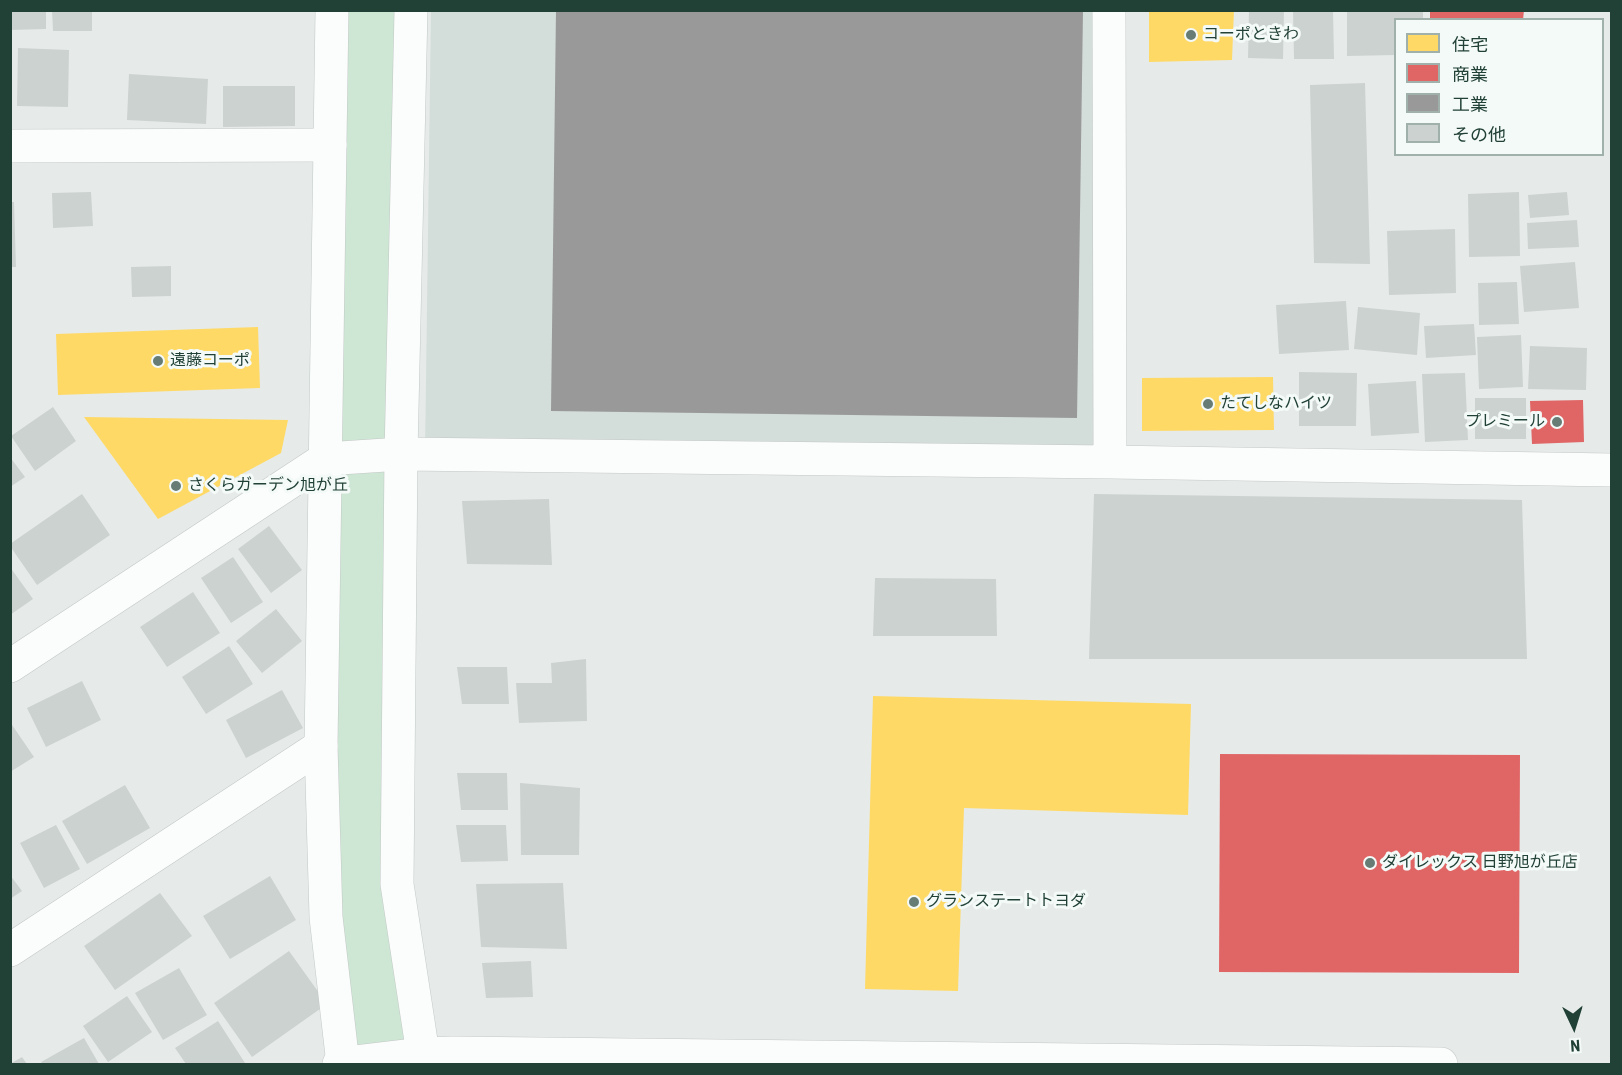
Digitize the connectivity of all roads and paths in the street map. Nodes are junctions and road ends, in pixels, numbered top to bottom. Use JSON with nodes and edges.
{"nodes":[{"id":1,"x":332,"y":10,"type":"edge"},
{"id":2,"x":411,"y":10,"type":"edge"},
{"id":3,"x":1108,"y":10,"type":"edge"},
{"id":4,"x":330,"y":145,"type":"junction"},
{"id":5,"x":10,"y":146,"type":"edge"},
{"id":6,"x":400,"y":454,"type":"junction"},
{"id":7,"x":325,"y":459,"type":"junction"},
{"id":8,"x":1110,"y":462,"type":"junction"},
{"id":9,"x":1611,"y":470,"type":"edge"},
{"id":10,"x":10,"y":666,"type":"edge"},
{"id":11,"x":321,"y":747,"type":"junction"},
{"id":12,"x":10,"y":950,"type":"edge"},
{"id":13,"x":425,"y":1059,"type":"edge"},
{"id":14,"x":341,"y":1064,"type":"edge"},
{"id":15,"x":1441,"y":1065,"type":"edge"}],
"edges":[{"from":1,"to":4,"type":"street"},
{"from":2,"to":6,"type":"street"},
{"from":3,"to":8,"type":"street"},
{"from":4,"to":5,"type":"street"},
{"from":4,"to":7,"type":"street"},
{"from":6,"to":7,"type":"street"},
{"from":6,"to":8,"type":"street"},
{"from":6,"to":13,"type":"street"},
{"from":7,"to":10,"type":"street"},
{"from":7,"to":11,"type":"street"},
{"from":8,"to":9,"type":"street"},
{"from":11,"to":12,"type":"street"},
{"from":11,"to":14,"type":"street"},
{"from":13,"to":14,"type":"street"},
{"from":13,"to":15,"type":"street"}]}
